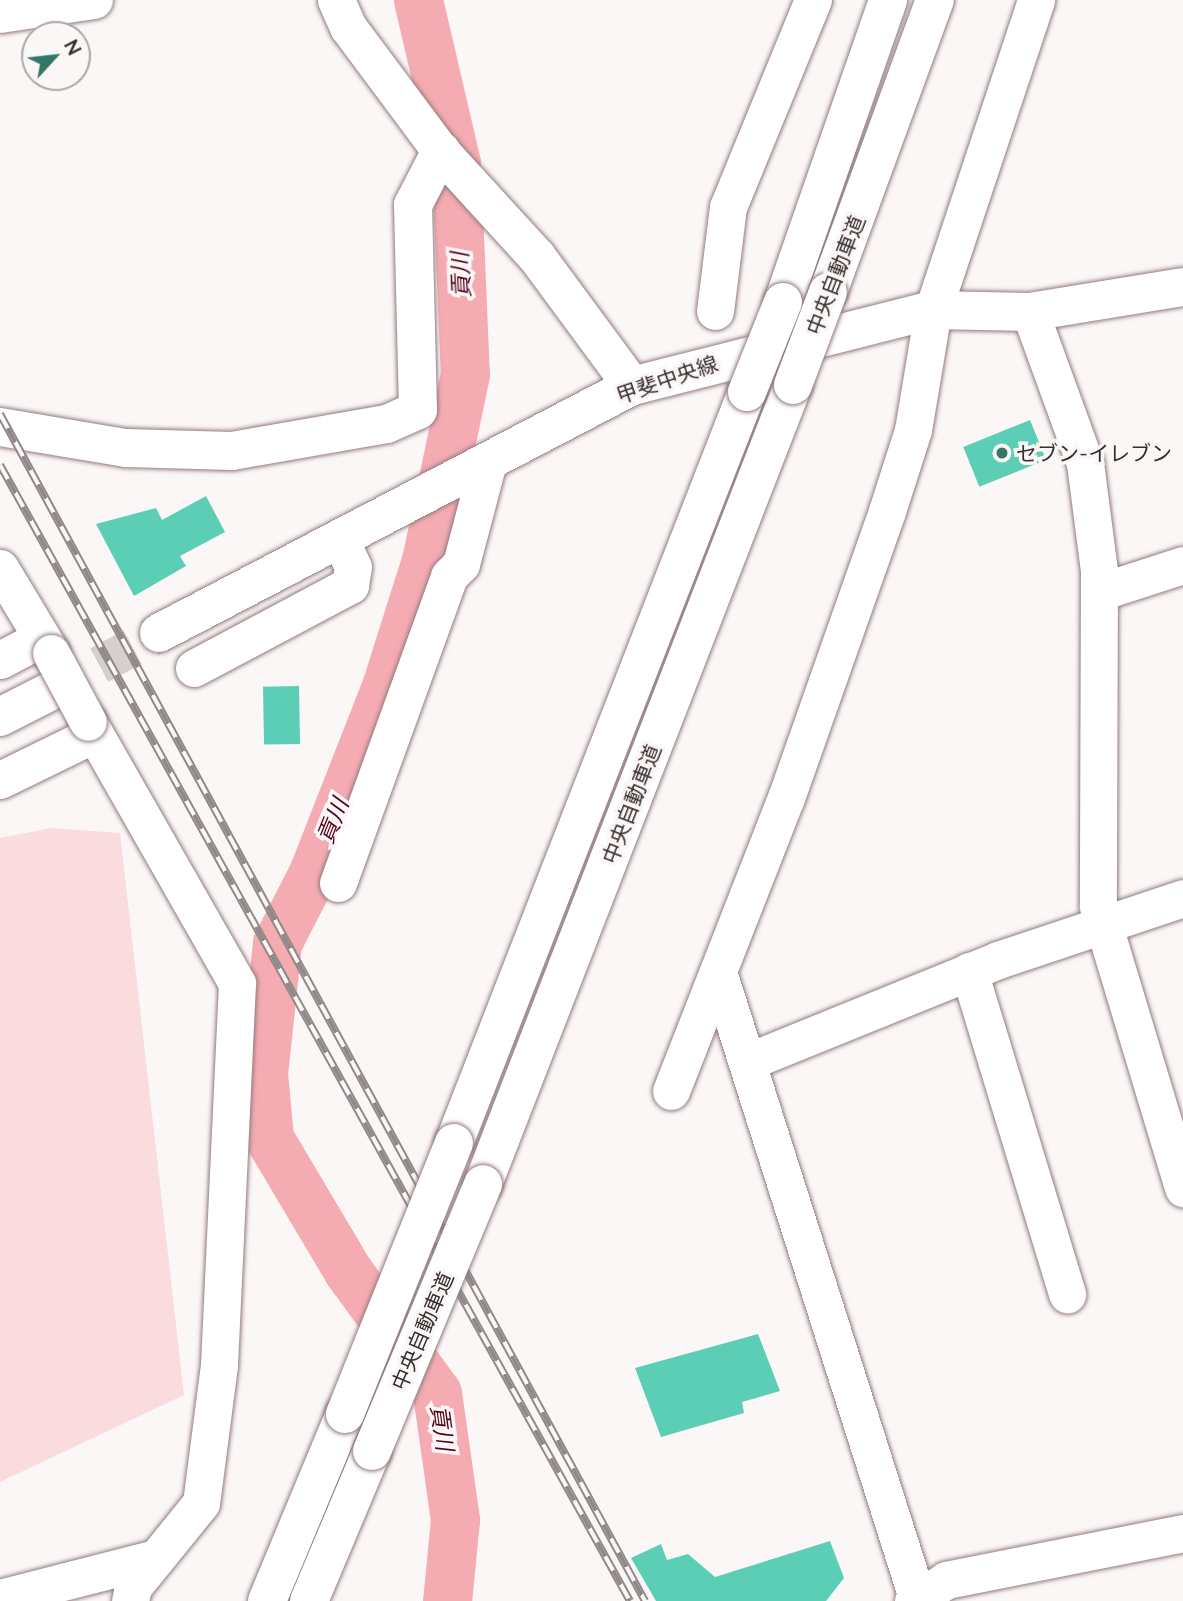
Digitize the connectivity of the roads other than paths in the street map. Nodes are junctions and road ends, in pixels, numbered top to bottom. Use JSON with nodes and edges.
{"nodes":[{"id":1,"x":94,"y":0,"type":"edge"},
{"id":2,"x":336,"y":0,"type":"edge"},
{"id":3,"x":813,"y":0,"type":"edge"},
{"id":4,"x":888,"y":0,"type":"edge"},
{"id":5,"x":936,"y":0,"type":"edge"},
{"id":6,"x":1037,"y":0,"type":"edge"},
{"id":7,"x":0,"y":14,"type":"edge"},
{"id":8,"x":442,"y":152,"type":"junction"},
{"id":9,"x":1183,"y":287,"type":"edge"},
{"id":10,"x":933,"y":310,"type":"junction"},
{"id":11,"x":715,"y":311,"type":"dead end"},
{"id":12,"x":1030,"y":312,"type":"junction"},
{"id":13,"x":632,"y":386,"type":"junction"},
{"id":14,"x":0,"y":427,"type":"edge"},
{"id":15,"x":487,"y":462,"type":"junction"},
{"id":16,"x":345,"y":536,"type":"junction"},
{"id":17,"x":1183,"y":565,"type":"edge"},
{"id":18,"x":0,"y":568,"type":"edge"},
{"id":19,"x":1100,"y":592,"type":"junction"},
{"id":20,"x":159,"y":633,"type":"tunnel mouth"},
{"id":21,"x":46,"y":645,"type":"junction"},
{"id":22,"x":0,"y":660,"type":"edge"},
{"id":23,"x":194,"y":668,"type":"dead end"},
{"id":24,"x":49,"y":692,"type":"tunnel mouth"},
{"id":25,"x":0,"y":717,"type":"edge"},
{"id":26,"x":91,"y":728,"type":"junction"},
{"id":27,"x":0,"y":780,"type":"edge"},
{"id":28,"x":338,"y":883,"type":"dead end"},
{"id":29,"x":1183,"y":898,"type":"edge"},
{"id":30,"x":1103,"y":923,"type":"junction"},
{"id":31,"x":969,"y":971,"type":"junction"},
{"id":32,"x":719,"y":975,"type":"junction"},
{"id":33,"x":747,"y":1062,"type":"junction"},
{"id":34,"x":671,"y":1091,"type":"dead end"},
{"id":35,"x":1183,"y":1188,"type":"edge"},
{"id":36,"x":1067,"y":1294,"type":"dead end"},
{"id":37,"x":1183,"y":1533,"type":"edge"},
{"id":38,"x":156,"y":1558,"type":"junction"},
{"id":39,"x":0,"y":1598,"type":"edge"},
{"id":40,"x":916,"y":1600,"type":"edge"},
{"id":41,"x":130,"y":1601,"type":"edge"},
{"id":42,"x":267,"y":1601,"type":"edge"},
{"id":43,"x":309,"y":1601,"type":"edge"}],
"edges":[{"from":1,"to":7,"type":"street"},
{"from":2,"to":8,"type":"street"},
{"from":3,"to":11,"type":"street"},
{"from":4,"to":42,"type":"main road","name":"中央自動車道","bridge":true},
{"from":5,"to":43,"type":"main road","name":"中央自動車道","bridge":true},
{"from":6,"to":10,"type":"street"},
{"from":8,"to":13,"type":"main road"},
{"from":8,"to":14,"type":"main road"},
{"from":9,"to":12,"type":"main road","name":"甲斐中央線"},
{"from":10,"to":12,"type":"main road","name":"甲斐中央線"},
{"from":10,"to":13,"type":"main road","name":"甲斐中央線"},
{"from":10,"to":32,"type":"street"},
{"from":12,"to":19,"type":"street"},
{"from":13,"to":15,"type":"main road","name":"甲斐中央線"},
{"from":15,"to":16,"type":"main road","name":"甲斐中央線"},
{"from":15,"to":28,"type":"street"},
{"from":16,"to":20,"type":"main road","name":"甲斐中央線"},
{"from":16,"to":23,"type":"street"},
{"from":17,"to":19,"type":"street"},
{"from":18,"to":21,"type":"street"},
{"from":19,"to":30,"type":"street"},
{"from":21,"to":22,"type":"street"},
{"from":21,"to":26,"type":"street","bridge":true},
{"from":24,"to":25,"type":"main road"},
{"from":26,"to":27,"type":"street"},
{"from":26,"to":38,"type":"street"},
{"from":29,"to":30,"type":"street"},
{"from":30,"to":31,"type":"street"},
{"from":30,"to":35,"type":"street"},
{"from":31,"to":33,"type":"street"},
{"from":31,"to":36,"type":"street"},
{"from":32,"to":33,"type":"street"},
{"from":32,"to":34,"type":"street"},
{"from":33,"to":40,"type":"street"},
{"from":37,"to":40,"type":"street"},
{"from":38,"to":39,"type":"street"},
{"from":38,"to":41,"type":"street"}]}
